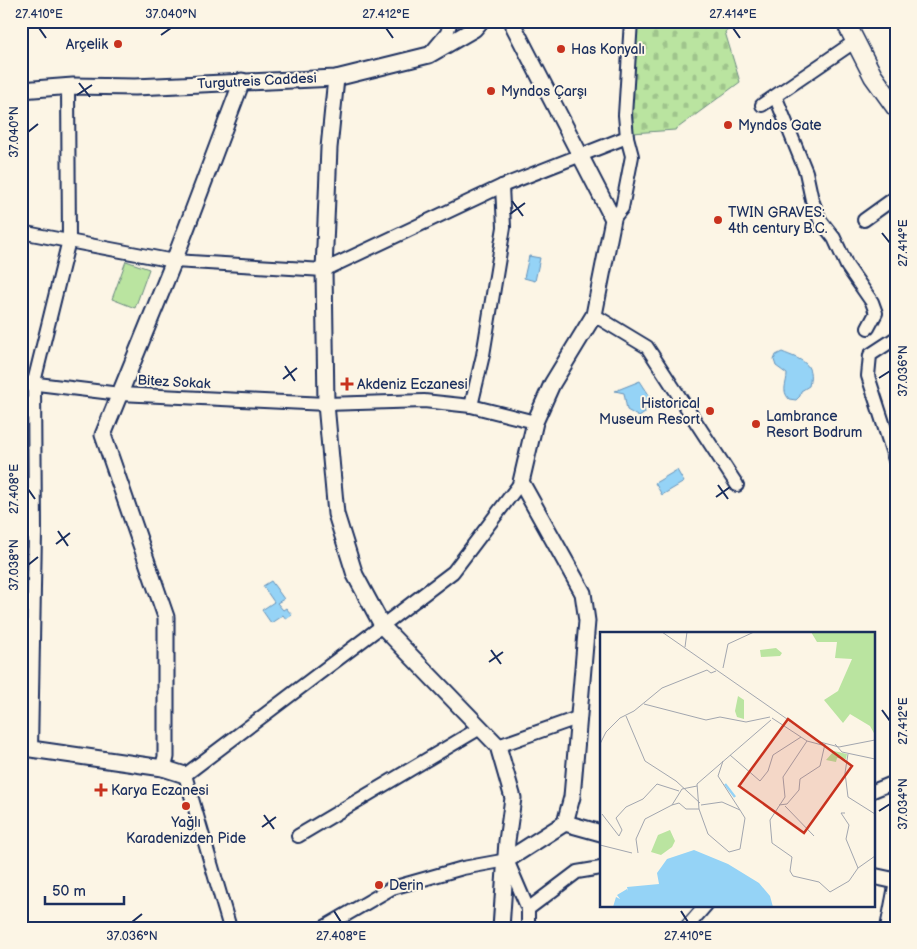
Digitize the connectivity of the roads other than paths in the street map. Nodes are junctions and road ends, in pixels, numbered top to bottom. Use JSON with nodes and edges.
{"nodes":[{"id":1,"x":451,"y":21,"type":"edge"},
{"id":2,"x":481,"y":21,"type":"edge"},
{"id":3,"x":514,"y":21,"type":"edge"},
{"id":4,"x":631,"y":21,"type":"edge"},
{"id":5,"x":845,"y":21,"type":"edge"},
{"id":6,"x":854,"y":42,"type":"junction"},
{"id":7,"x":429,"y":54,"type":"junction"},
{"id":8,"x":336,"y":78,"type":"junction"},
{"id":9,"x":242,"y":81,"type":"junction"},
{"id":10,"x":68,"y":86,"type":"junction"},
{"id":11,"x":21,"y":90,"type":"edge"},
{"id":12,"x":776,"y":98,"type":"junction"},
{"id":13,"x":762,"y":105,"type":"dead end"},
{"id":14,"x":896,"y":108,"type":"edge"},
{"id":15,"x":627,"y":137,"type":"junction"},
{"id":16,"x":578,"y":156,"type":"junction"},
{"id":17,"x":502,"y":186,"type":"junction"},
{"id":18,"x":896,"y":197,"type":"edge"},
{"id":19,"x":613,"y":219,"type":"junction"},
{"id":20,"x":864,"y":220,"type":"dead end"},
{"id":21,"x":21,"y":232,"type":"edge"},
{"id":22,"x":69,"y":240,"type":"junction"},
{"id":23,"x":174,"y":261,"type":"junction"},
{"id":24,"x":324,"y":270,"type":"junction"},
{"id":25,"x":594,"y":315,"type":"junction"},
{"id":26,"x":868,"y":328,"type":"dead end"},
{"id":27,"x":896,"y":338,"type":"edge"},
{"id":28,"x":28,"y":382,"type":"edge"},
{"id":29,"x":120,"y":394,"type":"junction"},
{"id":30,"x":326,"y":404,"type":"junction"},
{"id":31,"x":471,"y":406,"type":"junction"},
{"id":32,"x":535,"y":422,"type":"junction"},
{"id":33,"x":896,"y":463,"type":"edge"},
{"id":34,"x":521,"y":482,"type":"junction"},
{"id":35,"x":737,"y":485,"type":"dead end"},
{"id":36,"x":21,"y":532,"type":"edge"},
{"id":37,"x":35,"y":533,"type":"junction"},
{"id":38,"x":383,"y":627,"type":"junction"},
{"id":39,"x":580,"y":717,"type":"junction"},
{"id":40,"x":480,"y":728,"type":"junction"},
{"id":41,"x":498,"y":746,"type":"junction"},
{"id":42,"x":26,"y":749,"type":"edge"},
{"id":43,"x":163,"y":768,"type":"junction"},
{"id":44,"x":186,"y":775,"type":"junction"},
{"id":45,"x":896,"y":784,"type":"edge"},
{"id":46,"x":874,"y":791,"type":"edge"},
{"id":47,"x":564,"y":823,"type":"junction"},
{"id":48,"x":600,"y":833,"type":"edge"},
{"id":49,"x":298,"y":836,"type":"dead end"},
{"id":50,"x":507,"y":860,"type":"junction"},
{"id":51,"x":600,"y":868,"type":"edge"},
{"id":52,"x":874,"y":876,"type":"edge"},
{"id":53,"x":896,"y":881,"type":"edge"},
{"id":54,"x":705,"y":906,"type":"edge"},
{"id":55,"x":528,"y":909,"type":"junction"},
{"id":56,"x":230,"y":928,"type":"edge"},
{"id":57,"x":323,"y":928,"type":"edge"},
{"id":58,"x":502,"y":928,"type":"edge"},
{"id":59,"x":528,"y":928,"type":"edge"},
{"id":60,"x":686,"y":928,"type":"edge"},
{"id":61,"x":888,"y":928,"type":"edge"}],
"edges":[{"from":1,"to":7,"type":"street"},
{"from":2,"to":7,"type":"street","name":"Turgutreis Caddesi"},
{"from":3,"to":16,"type":"street"},
{"from":4,"to":15,"type":"street"},
{"from":5,"to":6,"type":"main road"},
{"from":6,"to":12,"type":"street"},
{"from":6,"to":14,"type":"main road"},
{"from":7,"to":8,"type":"street","name":"Turgutreis Caddesi"},
{"from":8,"to":9,"type":"street","name":"Turgutreis Caddesi"},
{"from":8,"to":24,"type":"street"},
{"from":9,"to":10,"type":"street","name":"Turgutreis Caddesi"},
{"from":9,"to":23,"type":"street"},
{"from":10,"to":11,"type":"street","name":"Turgutreis Caddesi"},
{"from":10,"to":22,"type":"street"},
{"from":12,"to":13,"type":"street"},
{"from":12,"to":26,"type":"street"},
{"from":15,"to":16,"type":"street"},
{"from":15,"to":19,"type":"street"},
{"from":16,"to":17,"type":"street"},
{"from":16,"to":19,"type":"street"},
{"from":17,"to":24,"type":"street"},
{"from":17,"to":31,"type":"street"},
{"from":18,"to":20,"type":"street"},
{"from":19,"to":25,"type":"street"},
{"from":21,"to":22,"type":"street"},
{"from":22,"to":23,"type":"street"},
{"from":22,"to":28,"type":"street"},
{"from":23,"to":24,"type":"street"},
{"from":23,"to":29,"type":"street"},
{"from":24,"to":30,"type":"street"},
{"from":25,"to":32,"type":"street"},
{"from":25,"to":35,"type":"street"},
{"from":27,"to":33,"type":"street"},
{"from":28,"to":29,"type":"street","name":"Bitez Sokak"},
{"from":28,"to":37,"type":"street"},
{"from":29,"to":30,"type":"street","name":"Bitez Sokak"},
{"from":29,"to":43,"type":"street"},
{"from":30,"to":31,"type":"street","name":"Bitez Sokak"},
{"from":30,"to":38,"type":"street"},
{"from":31,"to":32,"type":"street","name":"Bitez Sokak"},
{"from":32,"to":34,"type":"street"},
{"from":34,"to":38,"type":"street"},
{"from":34,"to":39,"type":"street"},
{"from":36,"to":37,"type":"street"},
{"from":37,"to":42,"type":"street"},
{"from":38,"to":40,"type":"street"},
{"from":38,"to":44,"type":"street"},
{"from":39,"to":41,"type":"street"},
{"from":39,"to":47,"type":"street"},
{"from":40,"to":41,"type":"street"},
{"from":40,"to":49,"type":"street"},
{"from":41,"to":50,"type":"street"},
{"from":42,"to":43,"type":"street"},
{"from":43,"to":44,"type":"street"},
{"from":44,"to":56,"type":"street"},
{"from":45,"to":46,"type":"street"},
{"from":47,"to":48,"type":"street"},
{"from":47,"to":50,"type":"street"},
{"from":50,"to":55,"type":"street"},
{"from":50,"to":57,"type":"street"},
{"from":50,"to":58,"type":"street"},
{"from":51,"to":55,"type":"street"},
{"from":52,"to":53,"type":"street"},
{"from":53,"to":61,"type":"street"},
{"from":54,"to":60,"type":"street"},
{"from":55,"to":59,"type":"street"}]}
